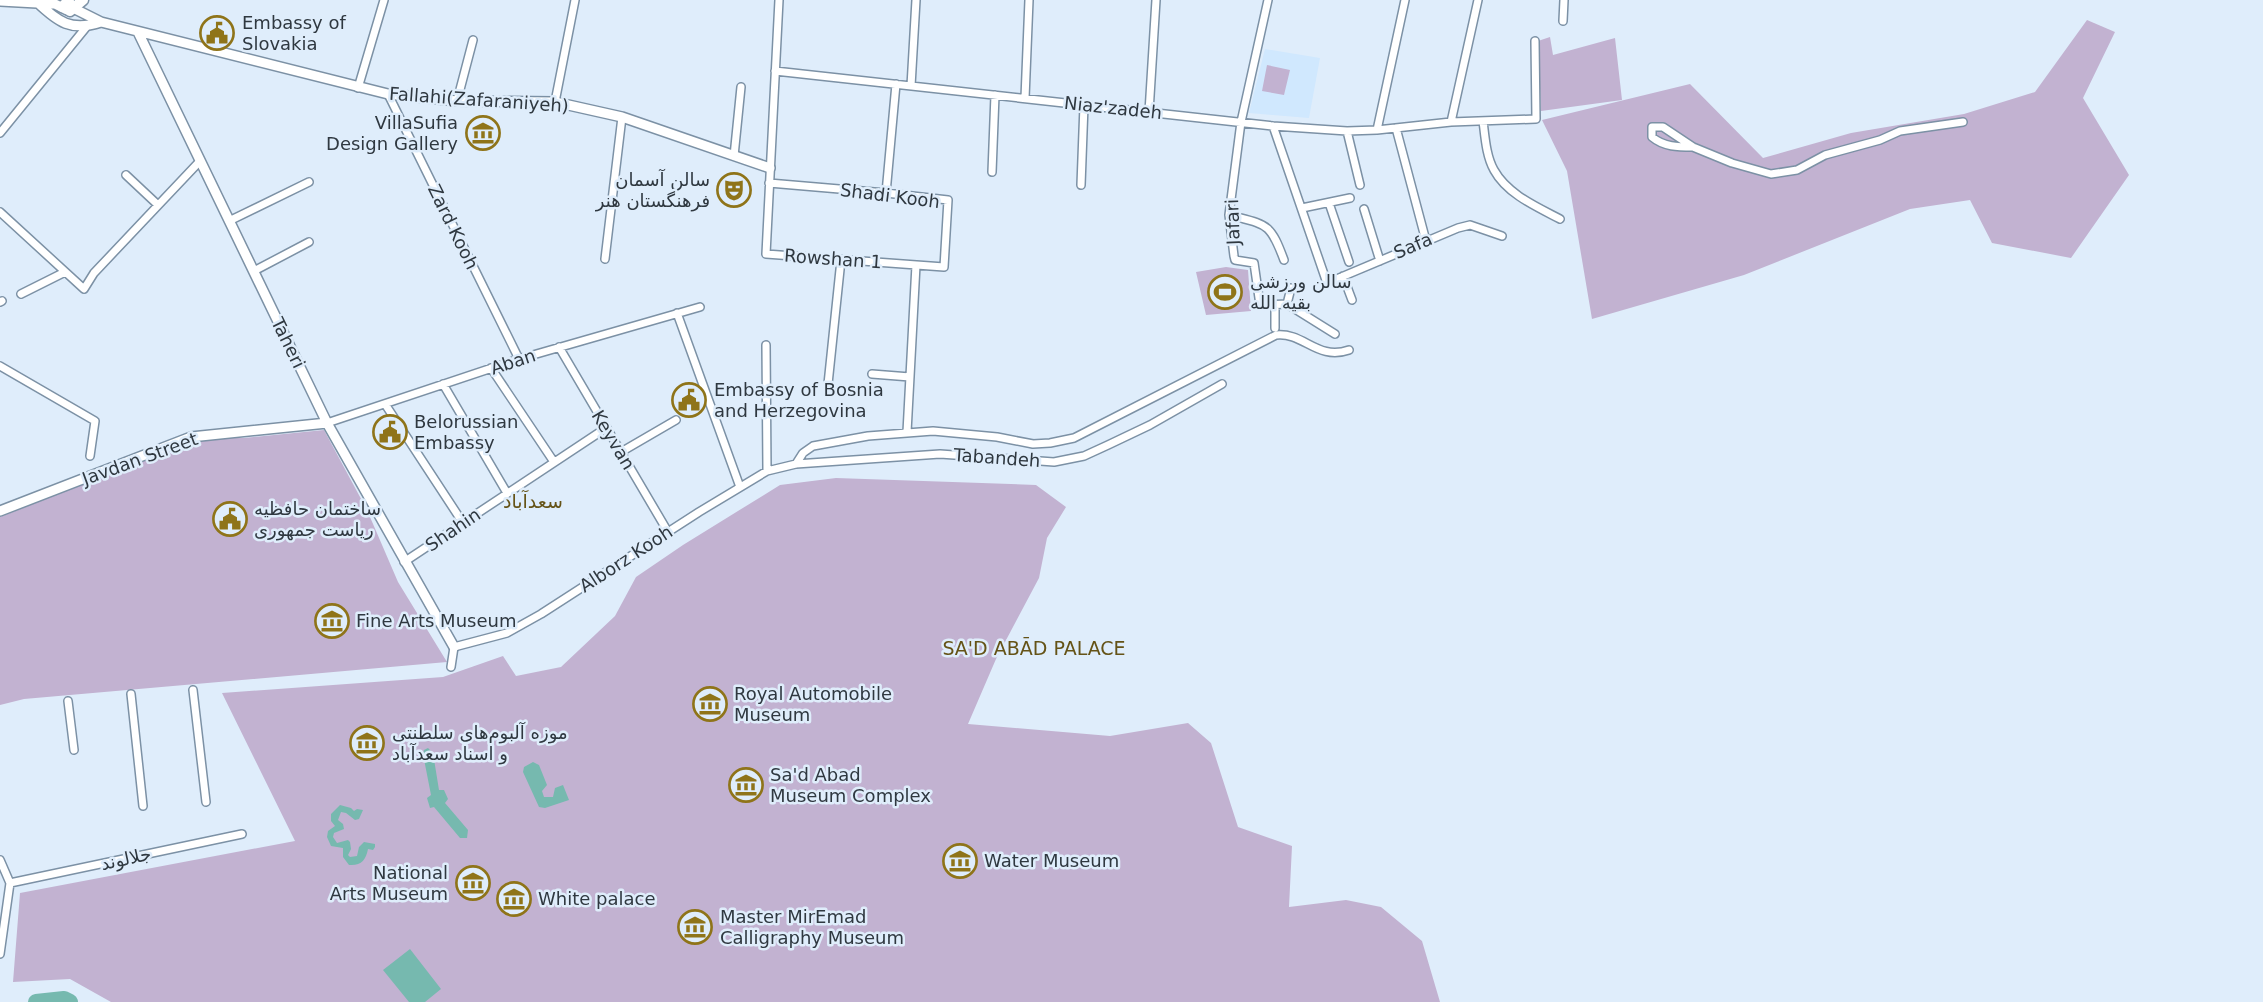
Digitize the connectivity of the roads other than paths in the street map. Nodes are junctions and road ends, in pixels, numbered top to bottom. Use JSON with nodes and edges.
{"nodes":[{"id":1,"x":83,"y":0,"type":"edge"},
{"id":2,"x":384,"y":0,"type":"edge"},
{"id":3,"x":575,"y":0,"type":"edge"},
{"id":4,"x":779,"y":0,"type":"edge"},
{"id":5,"x":916,"y":0,"type":"edge"},
{"id":6,"x":1029,"y":0,"type":"edge"},
{"id":7,"x":1156,"y":0,"type":"edge"},
{"id":8,"x":1268,"y":0,"type":"edge"},
{"id":9,"x":1405,"y":0,"type":"edge"},
{"id":10,"x":1478,"y":0,"type":"edge"},
{"id":11,"x":1564,"y":0,"type":"edge"},
{"id":12,"x":0,"y":1,"type":"edge"},
{"id":13,"x":37,"y":2,"type":"junction"},
{"id":14,"x":66,"y":5,"type":"edge"},
{"id":15,"x":1563,"y":21,"type":"dead end"},
{"id":16,"x":94,"y":24,"type":"junction"},
{"id":17,"x":138,"y":32,"type":"junction"},
{"id":18,"x":473,"y":40,"type":"dead end"},
{"id":19,"x":1535,"y":41,"type":"dead end"},
{"id":20,"x":775,"y":71,"type":"junction"},
{"id":21,"x":896,"y":84,"type":"junction"},
{"id":22,"x":911,"y":86,"type":"junction"},
{"id":23,"x":741,"y":87,"type":"dead end"},
{"id":24,"x":358,"y":88,"type":"junction"},
{"id":25,"x":388,"y":94,"type":"junction"},
{"id":26,"x":995,"y":95,"type":"junction"},
{"id":27,"x":1025,"y":98,"type":"junction"},
{"id":28,"x":457,"y":101,"type":"junction"},
{"id":29,"x":555,"y":102,"type":"junction"},
{"id":30,"x":1084,"y":104,"type":"junction"},
{"id":31,"x":1149,"y":112,"type":"junction"},
{"id":32,"x":622,"y":117,"type":"junction"},
{"id":33,"x":1483,"y":121,"type":"junction"},
{"id":34,"x":1241,"y":122,"type":"junction"},
{"id":35,"x":1451,"y":122,"type":"junction"},
{"id":36,"x":1964,"y":122,"type":"dead end"},
{"id":37,"x":1273,"y":126,"type":"junction"},
{"id":38,"x":1396,"y":128,"type":"junction"},
{"id":39,"x":1377,"y":130,"type":"junction"},
{"id":40,"x":1347,"y":131,"type":"junction"},
{"id":41,"x":0,"y":133,"type":"edge"},
{"id":42,"x":1693,"y":147,"type":"junction"},
{"id":43,"x":734,"y":156,"type":"junction"},
{"id":44,"x":200,"y":161,"type":"junction"},
{"id":45,"x":770,"y":168,"type":"junction"},
{"id":46,"x":992,"y":172,"type":"dead end"},
{"id":47,"x":126,"y":175,"type":"dead end"},
{"id":48,"x":309,"y":182,"type":"dead end"},
{"id":49,"x":769,"y":183,"type":"junction"},
{"id":50,"x":1082,"y":185,"type":"dead end"},
{"id":51,"x":1360,"y":186,"type":"dead end"},
{"id":52,"x":886,"y":193,"type":"junction"},
{"id":53,"x":1350,"y":198,"type":"dead end"},
{"id":54,"x":1329,"y":204,"type":"junction"},
{"id":55,"x":158,"y":205,"type":"junction"},
{"id":56,"x":1302,"y":208,"type":"junction"},
{"id":57,"x":1364,"y":209,"type":"dead end"},
{"id":58,"x":0,"y":212,"type":"edge"},
{"id":59,"x":1229,"y":215,"type":"junction"},
{"id":60,"x":1560,"y":219,"type":"dead end"},
{"id":61,"x":229,"y":221,"type":"junction"},
{"id":62,"x":1502,"y":236,"type":"dead end"},
{"id":63,"x":1426,"y":241,"type":"junction"},
{"id":64,"x":309,"y":242,"type":"dead end"},
{"id":65,"x":606,"y":259,"type":"dead end"},
{"id":66,"x":841,"y":260,"type":"junction"},
{"id":67,"x":1284,"y":260,"type":"dead end"},
{"id":68,"x":1380,"y":261,"type":"junction"},
{"id":69,"x":1349,"y":262,"type":"dead end"},
{"id":70,"x":916,"y":265,"type":"junction"},
{"id":71,"x":944,"y":267,"type":"joint"},
{"id":72,"x":254,"y":271,"type":"junction"},
{"id":73,"x":65,"y":272,"type":"junction"},
{"id":74,"x":1343,"y":276,"type":"junction"},
{"id":75,"x":1291,"y":288,"type":"dead end"},
{"id":76,"x":21,"y":294,"type":"dead end"},
{"id":77,"x":1352,"y":300,"type":"dead end"},
{"id":78,"x":1287,"y":304,"type":"junction"},
{"id":79,"x":1275,"y":305,"type":"junction"},
{"id":80,"x":700,"y":307,"type":"dead end"},
{"id":81,"x":677,"y":313,"type":"junction"},
{"id":82,"x":1275,"y":328,"type":"dead end"},
{"id":83,"x":1335,"y":334,"type":"dead end"},
{"id":84,"x":766,"y":345,"type":"dead end"},
{"id":85,"x":559,"y":348,"type":"junction"},
{"id":86,"x":1349,"y":350,"type":"dead end"},
{"id":87,"x":519,"y":359,"type":"junction"},
{"id":88,"x":0,"y":366,"type":"edge"},
{"id":89,"x":491,"y":368,"type":"junction"},
{"id":90,"x":872,"y":374,"type":"dead end"},
{"id":91,"x":910,"y":377,"type":"junction"},
{"id":92,"x":443,"y":384,"type":"junction"},
{"id":93,"x":828,"y":384,"type":"dead end"},
{"id":94,"x":1222,"y":384,"type":"dead end"},
{"id":95,"x":385,"y":404,"type":"junction"},
{"id":96,"x":676,"y":420,"type":"dead end"},
{"id":97,"x":327,"y":424,"type":"junction"},
{"id":98,"x":606,"y":428,"type":"junction"},
{"id":99,"x":907,"y":432,"type":"junction"},
{"id":100,"x":621,"y":452,"type":"junction"},
{"id":101,"x":90,"y":456,"type":"dead end"},
{"id":102,"x":554,"y":462,"type":"junction"},
{"id":103,"x":796,"y":464,"type":"junction"},
{"id":104,"x":767,"y":471,"type":"junction"},
{"id":105,"x":740,"y":487,"type":"junction"},
{"id":106,"x":508,"y":493,"type":"junction"},
{"id":107,"x":0,"y":511,"type":"edge"},
{"id":108,"x":463,"y":523,"type":"junction"},
{"id":109,"x":668,"y":532,"type":"junction"},
{"id":110,"x":404,"y":562,"type":"junction"},
{"id":111,"x":454,"y":647,"type":"junction"},
{"id":112,"x":451,"y":667,"type":"dead end"},
{"id":113,"x":193,"y":690,"type":"dead end"},
{"id":114,"x":131,"y":694,"type":"dead end"},
{"id":115,"x":68,"y":702,"type":"dead end"},
{"id":116,"x":74,"y":750,"type":"dead end"},
{"id":117,"x":206,"y":802,"type":"dead end"},
{"id":118,"x":143,"y":806,"type":"dead end"},
{"id":119,"x":242,"y":834,"type":"dead end"},
{"id":120,"x":0,"y":860,"type":"edge"},
{"id":121,"x":10,"y":883,"type":"junction"},
{"id":122,"x":0,"y":954,"type":"edge"}],
"edges":[{"from":1,"to":14,"type":"main road"},
{"from":2,"to":24,"type":"street"},
{"from":3,"to":29,"type":"street"},
{"from":4,"to":20,"type":"street","name":"Rowshan 1"},
{"from":5,"to":22,"type":"street"},
{"from":6,"to":27,"type":"street"},
{"from":7,"to":31,"type":"street"},
{"from":8,"to":34,"type":"street","name":"Jafari"},
{"from":9,"to":39,"type":"street"},
{"from":10,"to":35,"type":"street"},
{"from":11,"to":15,"type":"street"},
{"from":12,"to":13,"type":"street"},
{"from":13,"to":14,"type":"street"},
{"from":13,"to":16,"type":"street"},
{"from":14,"to":16,"type":"street"},
{"from":16,"to":17,"type":"street","name":"Fallahi(Zafaraniyeh)"},
{"from":16,"to":41,"type":"street"},
{"from":17,"to":24,"type":"street","name":"Fallahi(Zafaraniyeh)"},
{"from":17,"to":44,"type":"street","name":"Taheri"},
{"from":18,"to":28,"type":"street"},
{"from":19,"to":33,"type":"street","name":"Niaz'zadeh"},
{"from":20,"to":21,"type":"street","name":"Niaz'zadeh"},
{"from":20,"to":45,"type":"street","name":"Rowshan 1"},
{"from":21,"to":22,"type":"street","name":"Niaz'zadeh"},
{"from":21,"to":52,"type":"street"},
{"from":22,"to":26,"type":"street","name":"Niaz'zadeh"},
{"from":23,"to":43,"type":"street"},
{"from":24,"to":25,"type":"street","name":"Fallahi(Zafaraniyeh)"},
{"from":25,"to":28,"type":"street","name":"Fallahi(Zafaraniyeh)"},
{"from":25,"to":87,"type":"street","name":"Zard Kooh"},
{"from":26,"to":27,"type":"street","name":"Niaz'zadeh"},
{"from":26,"to":46,"type":"street"},
{"from":27,"to":30,"type":"street","name":"Niaz'zadeh"},
{"from":28,"to":29,"type":"street","name":"Fallahi(Zafaraniyeh)"},
{"from":29,"to":32,"type":"street","name":"Fallahi(Zafaraniyeh)"},
{"from":30,"to":31,"type":"street","name":"Niaz'zadeh"},
{"from":30,"to":50,"type":"street"},
{"from":31,"to":34,"type":"street","name":"Niaz'zadeh"},
{"from":32,"to":43,"type":"street","name":"Fallahi(Zafaraniyeh)"},
{"from":32,"to":65,"type":"street"},
{"from":33,"to":35,"type":"street","name":"Niaz'zadeh"},
{"from":33,"to":60,"type":"street"},
{"from":34,"to":37,"type":"street","name":"Niaz'zadeh"},
{"from":34,"to":59,"type":"street","name":"Jafari"},
{"from":35,"to":38,"type":"street","name":"Niaz'zadeh"},
{"from":36,"to":42,"type":"street"},
{"from":37,"to":40,"type":"street","name":"Niaz'zadeh"},
{"from":37,"to":56,"type":"street"},
{"from":38,"to":39,"type":"street","name":"Niaz'zadeh"},
{"from":38,"to":63,"type":"street"},
{"from":39,"to":40,"type":"street","name":"Niaz'zadeh"},
{"from":40,"to":51,"type":"street"},
{"from":42,"to":42,"type":"street"},
{"from":43,"to":45,"type":"street","name":"Fallahi(Zafaraniyeh)"},
{"from":44,"to":55,"type":"street"},
{"from":44,"to":61,"type":"street","name":"Taheri"},
{"from":45,"to":49,"type":"street","name":"Rowshan 1"},
{"from":47,"to":55,"type":"street"},
{"from":48,"to":61,"type":"street"},
{"from":49,"to":52,"type":"street","name":"Shadi Kooh"},
{"from":49,"to":66,"type":"street","name":"Rowshan 1"},
{"from":52,"to":71,"type":"street","name":"Shadi Kooh"},
{"from":53,"to":54,"type":"street"},
{"from":54,"to":56,"type":"street"},
{"from":54,"to":69,"type":"street"},
{"from":55,"to":73,"type":"street"},
{"from":56,"to":74,"type":"street","name":"Safa"},
{"from":57,"to":68,"type":"street"},
{"from":58,"to":73,"type":"street"},
{"from":59,"to":67,"type":"street"},
{"from":59,"to":79,"type":"street","name":"Jafari"},
{"from":61,"to":72,"type":"street","name":"Taheri"},
{"from":62,"to":63,"type":"street","name":"Safa"},
{"from":63,"to":68,"type":"street","name":"Safa"},
{"from":64,"to":72,"type":"street"},
{"from":66,"to":70,"type":"street","name":"Rowshan 1"},
{"from":66,"to":93,"type":"street"},
{"from":68,"to":74,"type":"street","name":"Safa"},
{"from":70,"to":71,"type":"street","name":"Rowshan 1"},
{"from":70,"to":91,"type":"street"},
{"from":72,"to":97,"type":"street","name":"Taheri"},
{"from":73,"to":76,"type":"street"},
{"from":74,"to":77,"type":"street"},
{"from":75,"to":78,"type":"street"},
{"from":78,"to":79,"type":"street"},
{"from":78,"to":83,"type":"street"},
{"from":79,"to":82,"type":"street"},
{"from":80,"to":81,"type":"street","name":"Aban"},
{"from":81,"to":85,"type":"street","name":"Aban"},
{"from":81,"to":105,"type":"street"},
{"from":84,"to":104,"type":"street"},
{"from":85,"to":87,"type":"street","name":"Aban"},
{"from":85,"to":98,"type":"street","name":"Keyvan"},
{"from":86,"to":99,"type":"street"},
{"from":87,"to":89,"type":"street","name":"Aban"},
{"from":88,"to":101,"type":"street"},
{"from":89,"to":92,"type":"street","name":"Aban"},
{"from":89,"to":102,"type":"street"},
{"from":90,"to":91,"type":"street"},
{"from":91,"to":99,"type":"street"},
{"from":92,"to":95,"type":"street","name":"Aban"},
{"from":92,"to":106,"type":"street"},
{"from":94,"to":103,"type":"street","name":"Tabandeh"},
{"from":95,"to":97,"type":"street","name":"Aban"},
{"from":95,"to":108,"type":"street"},
{"from":96,"to":100,"type":"street"},
{"from":97,"to":107,"type":"street","name":"Javdan Street"},
{"from":97,"to":110,"type":"street","name":"Taheri"},
{"from":98,"to":100,"type":"street","name":"Keyvan"},
{"from":98,"to":102,"type":"street","name":"Shahin"},
{"from":99,"to":103,"type":"street"},
{"from":100,"to":109,"type":"street","name":"Keyvan"},
{"from":102,"to":106,"type":"street","name":"Shahin"},
{"from":103,"to":104,"type":"street","name":"Alborz Kooh"},
{"from":104,"to":105,"type":"street","name":"Alborz Kooh"},
{"from":105,"to":109,"type":"street","name":"Alborz Kooh"},
{"from":106,"to":108,"type":"street","name":"Shahin"},
{"from":108,"to":110,"type":"street","name":"Shahin"},
{"from":109,"to":111,"type":"street","name":"Alborz Kooh"},
{"from":110,"to":111,"type":"street","name":"Taheri"},
{"from":111,"to":112,"type":"street"},
{"from":113,"to":117,"type":"street"},
{"from":114,"to":118,"type":"street"},
{"from":115,"to":116,"type":"street"},
{"from":119,"to":121,"type":"street","name":"جلالوند"},
{"from":120,"to":121,"type":"street"},
{"from":121,"to":122,"type":"street"}]}
